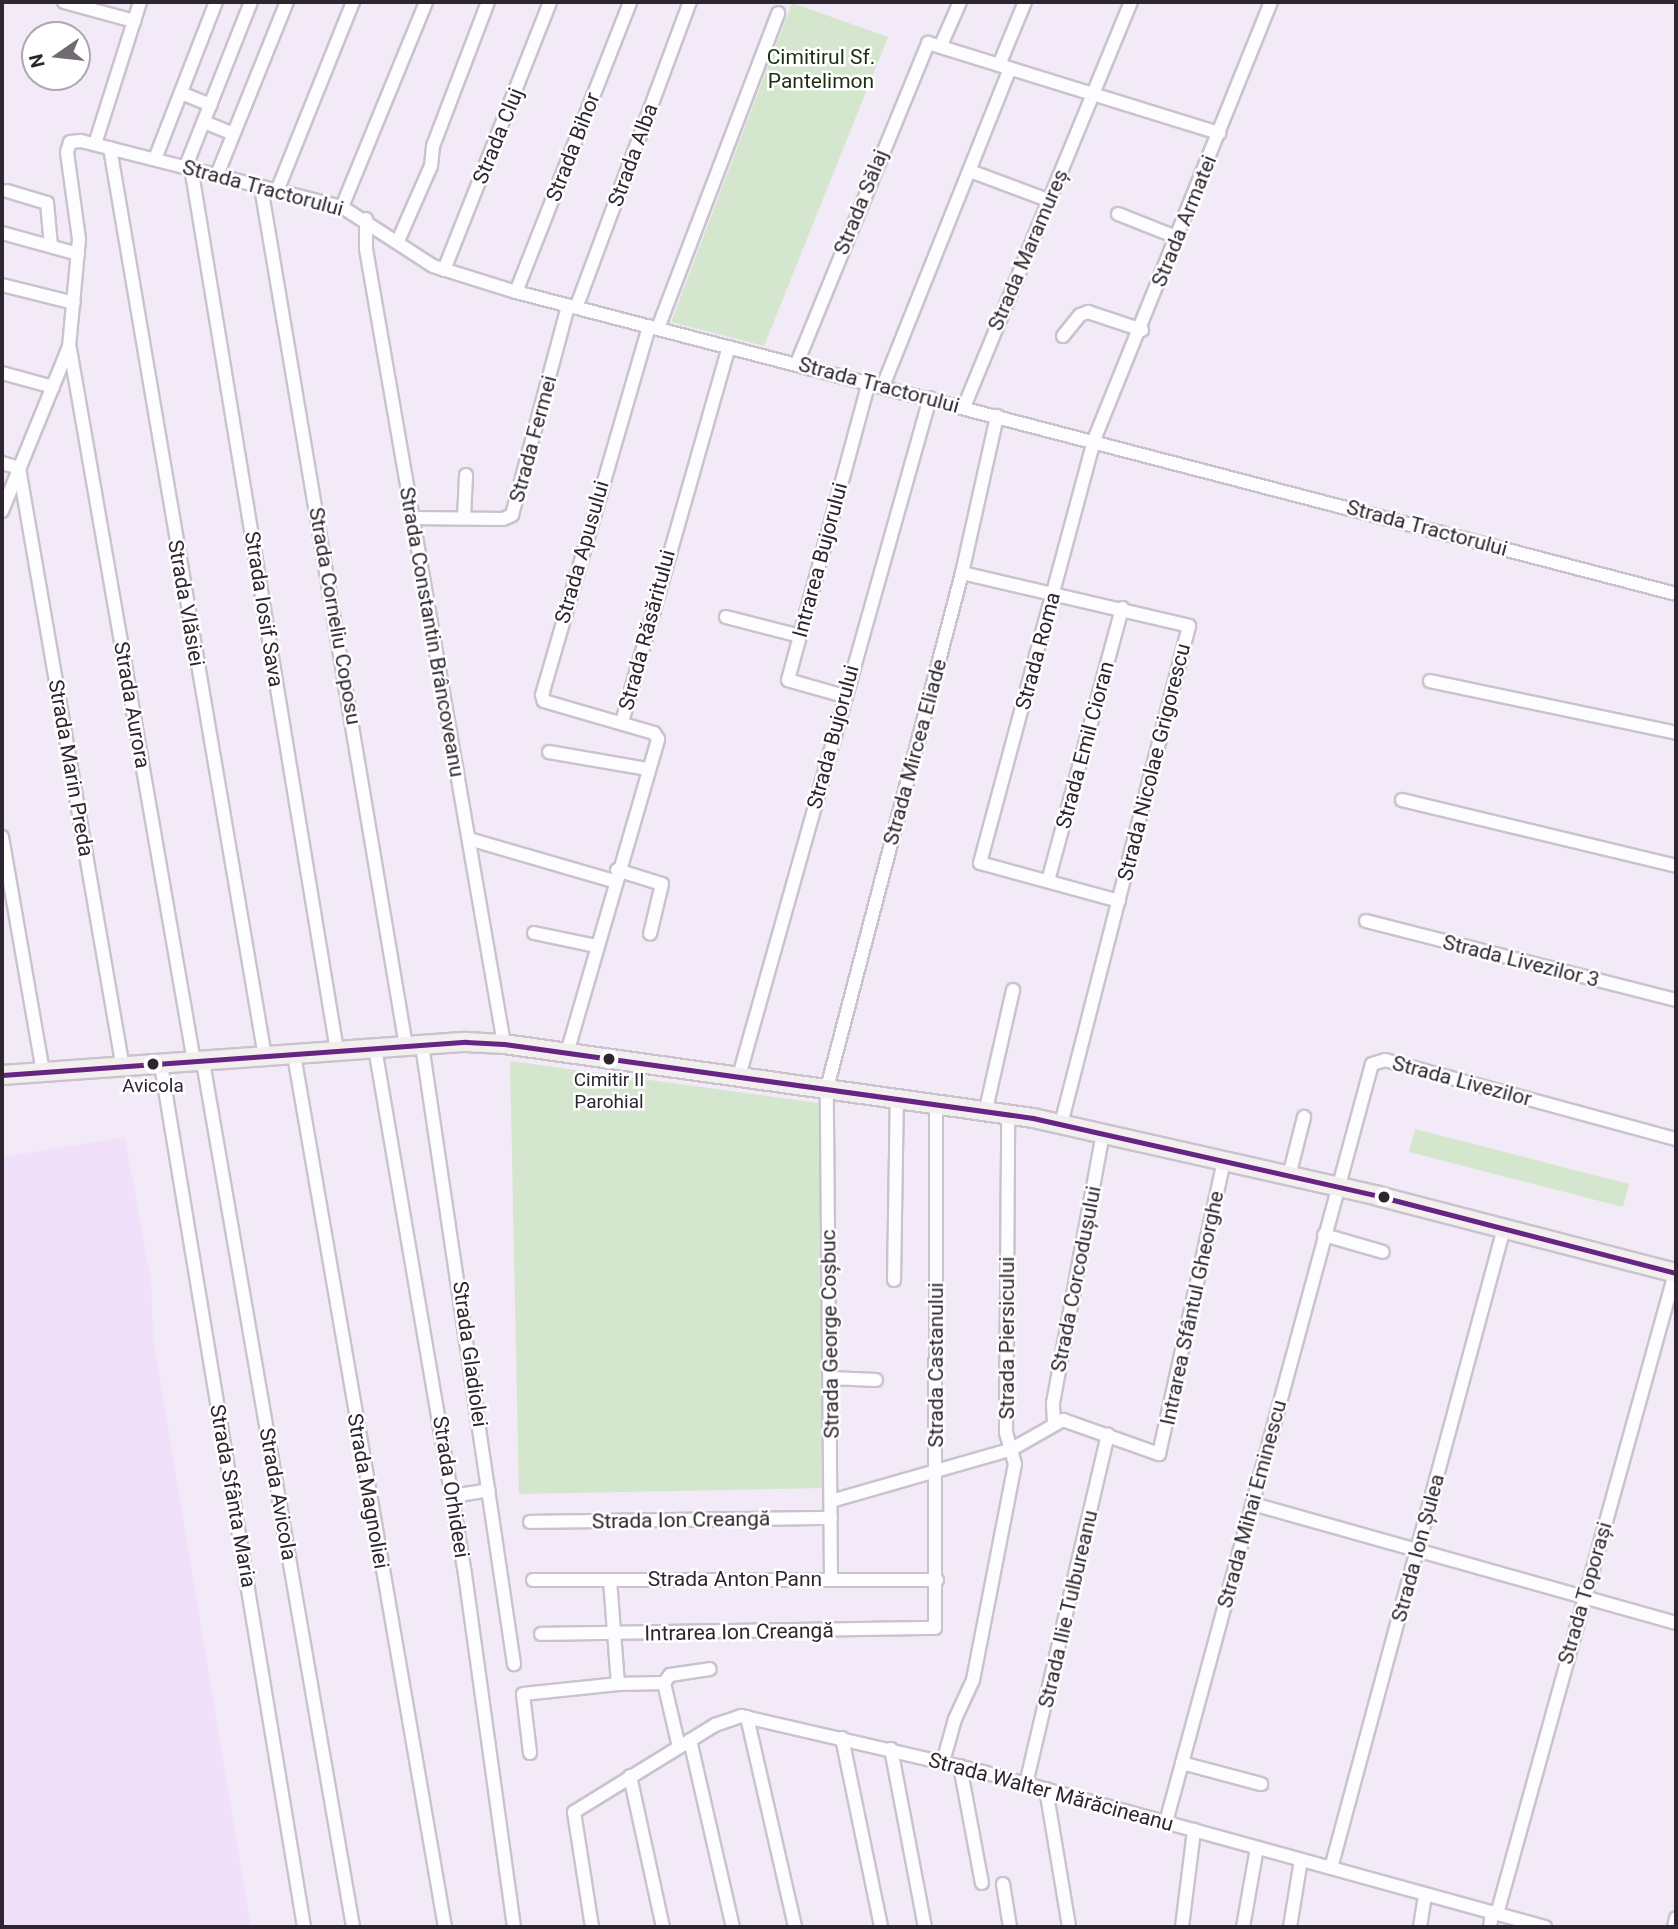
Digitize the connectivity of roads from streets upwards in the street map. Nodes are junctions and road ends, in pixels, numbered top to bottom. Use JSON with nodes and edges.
{"nodes":[{"id":1,"x":64,"y":2,"type":"edge"},
{"id":2,"x":140,"y":2,"type":"edge"},
{"id":3,"x":216,"y":2,"type":"edge"},
{"id":4,"x":251,"y":2,"type":"edge"},
{"id":5,"x":287,"y":2,"type":"edge"},
{"id":6,"x":353,"y":2,"type":"edge"},
{"id":7,"x":426,"y":2,"type":"edge"},
{"id":8,"x":488,"y":2,"type":"edge"},
{"id":9,"x":551,"y":2,"type":"edge"},
{"id":10,"x":630,"y":2,"type":"edge"},
{"id":11,"x":690,"y":2,"type":"edge"},
{"id":12,"x":960,"y":2,"type":"edge"},
{"id":13,"x":1025,"y":2,"type":"edge"},
{"id":14,"x":1131,"y":2,"type":"edge"},
{"id":15,"x":1271,"y":2,"type":"edge"},
{"id":16,"x":778,"y":13,"type":"dead end"},
{"id":17,"x":134,"y":22,"type":"junction"},
{"id":18,"x":934,"y":44,"type":"junction"},
{"id":19,"x":1004,"y":67,"type":"junction"},
{"id":20,"x":181,"y":93,"type":"junction"},
{"id":21,"x":1093,"y":93,"type":"junction"},
{"id":22,"x":211,"y":105,"type":"junction"},
{"id":23,"x":204,"y":122,"type":"junction"},
{"id":24,"x":1219,"y":133,"type":"junction"},
{"id":25,"x":233,"y":134,"type":"junction"},
{"id":26,"x":95,"y":144,"type":"junction"},
{"id":27,"x":110,"y":148,"type":"junction"},
{"id":28,"x":155,"y":159,"type":"junction"},
{"id":29,"x":189,"y":167,"type":"junction"},
{"id":30,"x":970,"y":171,"type":"junction"},
{"id":31,"x":217,"y":175,"type":"junction"},
{"id":32,"x":261,"y":187,"type":"junction"},
{"id":33,"x":7,"y":191,"type":"dead end"},
{"id":34,"x":277,"y":191,"type":"junction"},
{"id":35,"x":1048,"y":200,"type":"junction"},
{"id":36,"x":342,"y":207,"type":"junction"},
{"id":37,"x":1118,"y":214,"type":"dead end"},
{"id":38,"x":366,"y":219,"type":"junction"},
{"id":39,"x":2,"y":233,"type":"edge"},
{"id":40,"x":1176,"y":237,"type":"junction"},
{"id":41,"x":398,"y":241,"type":"junction"},
{"id":42,"x":51,"y":247,"type":"junction"},
{"id":43,"x":78,"y":254,"type":"junction"},
{"id":44,"x":444,"y":270,"type":"junction"},
{"id":45,"x":2,"y":285,"type":"edge"},
{"id":46,"x":516,"y":292,"type":"junction"},
{"id":47,"x":74,"y":303,"type":"junction"},
{"id":48,"x":572,"y":307,"type":"junction"},
{"id":49,"x":653,"y":327,"type":"junction"},
{"id":50,"x":1142,"y":330,"type":"junction"},
{"id":51,"x":1063,"y":336,"type":"dead end"},
{"id":52,"x":69,"y":347,"type":"junction"},
{"id":53,"x":729,"y":347,"type":"junction"},
{"id":54,"x":797,"y":363,"type":"junction"},
{"id":55,"x":2,"y":373,"type":"edge"},
{"id":56,"x":869,"y":382,"type":"junction"},
{"id":57,"x":883,"y":386,"type":"junction"},
{"id":58,"x":53,"y":387,"type":"junction"},
{"id":59,"x":930,"y":398,"type":"junction"},
{"id":60,"x":964,"y":407,"type":"junction"},
{"id":61,"x":997,"y":416,"type":"junction"},
{"id":62,"x":1094,"y":440,"type":"junction"},
{"id":63,"x":2,"y":463,"type":"edge"},
{"id":64,"x":19,"y":468,"type":"junction"},
{"id":65,"x":466,"y":475,"type":"dead end"},
{"id":66,"x":2,"y":511,"type":"edge"},
{"id":67,"x":412,"y":517,"type":"junction"},
{"id":68,"x":464,"y":518,"type":"junction"},
{"id":69,"x":962,"y":573,"type":"junction"},
{"id":70,"x":1054,"y":592,"type":"junction"},
{"id":71,"x":1676,"y":594,"type":"edge"},
{"id":72,"x":1122,"y":608,"type":"junction"},
{"id":73,"x":726,"y":617,"type":"dead end"},
{"id":74,"x":800,"y":636,"type":"junction"},
{"id":75,"x":1430,"y":681,"type":"dead end"},
{"id":76,"x":844,"y":696,"type":"junction"},
{"id":77,"x":622,"y":722,"type":"junction"},
{"id":78,"x":1676,"y":733,"type":"edge"},
{"id":79,"x":549,"y":752,"type":"dead end"},
{"id":80,"x":647,"y":769,"type":"junction"},
{"id":81,"x":1402,"y":800,"type":"dead end"},
{"id":82,"x":2,"y":837,"type":"edge"},
{"id":83,"x":469,"y":839,"type":"junction"},
{"id":84,"x":1676,"y":866,"type":"edge"},
{"id":85,"x":615,"y":876,"type":"junction"},
{"id":86,"x":1048,"y":881,"type":"junction"},
{"id":87,"x":1119,"y":901,"type":"junction"},
{"id":88,"x":1366,"y":920,"type":"dead end"},
{"id":89,"x":534,"y":933,"type":"dead end"},
{"id":90,"x":650,"y":934,"type":"dead end"},
{"id":91,"x":596,"y":946,"type":"junction"},
{"id":92,"x":1013,"y":990,"type":"dead end"},
{"id":93,"x":1676,"y":1000,"type":"edge"},
{"id":94,"x":504,"y":1044,"type":"junction"},
{"id":95,"x":414,"y":1045,"type":"junction"},
{"id":96,"x":375,"y":1048,"type":"junction"},
{"id":97,"x":337,"y":1051,"type":"junction"},
{"id":98,"x":567,"y":1053,"type":"junction"},
{"id":99,"x":294,"y":1055,"type":"junction"},
{"id":100,"x":265,"y":1057,"type":"junction"},
{"id":101,"x":199,"y":1062,"type":"junction"},
{"id":102,"x":161,"y":1065,"type":"junction"},
{"id":103,"x":122,"y":1068,"type":"junction"},
{"id":104,"x":43,"y":1072,"type":"junction"},
{"id":105,"x":2,"y":1075,"type":"edge"},
{"id":106,"x":739,"y":1076,"type":"junction"},
{"id":107,"x":827,"y":1088,"type":"junction"},
{"id":108,"x":897,"y":1097,"type":"junction"},
{"id":109,"x":936,"y":1102,"type":"junction"},
{"id":110,"x":986,"y":1110,"type":"junction"},
{"id":111,"x":1008,"y":1114,"type":"junction"},
{"id":112,"x":1304,"y":1117,"type":"dead end"},
{"id":113,"x":1061,"y":1124,"type":"junction"},
{"id":114,"x":1103,"y":1134,"type":"junction"},
{"id":115,"x":1676,"y":1139,"type":"edge"},
{"id":116,"x":1224,"y":1161,"type":"junction"},
{"id":117,"x":1290,"y":1176,"type":"junction"},
{"id":118,"x":1337,"y":1186,"type":"junction"},
{"id":119,"x":1504,"y":1228,"type":"junction"},
{"id":120,"x":1324,"y":1235,"type":"junction"},
{"id":121,"x":1384,"y":1252,"type":"dead end"},
{"id":122,"x":1676,"y":1272,"type":"edge"},
{"id":123,"x":894,"y":1280,"type":"dead end"},
{"id":124,"x":830,"y":1378,"type":"junction"},
{"id":125,"x":876,"y":1380,"type":"dead end"},
{"id":126,"x":1054,"y":1424,"type":"junction"},
{"id":127,"x":1108,"y":1434,"type":"junction"},
{"id":128,"x":1012,"y":1449,"type":"junction"},
{"id":129,"x":936,"y":1469,"type":"junction"},
{"id":130,"x":489,"y":1490,"type":"junction"},
{"id":131,"x":452,"y":1496,"type":"junction"},
{"id":132,"x":831,"y":1501,"type":"junction"},
{"id":133,"x":1252,"y":1504,"type":"junction"},
{"id":134,"x":831,"y":1518,"type":"junction"},
{"id":135,"x":530,"y":1522,"type":"dead end"},
{"id":136,"x":1418,"y":1550,"type":"junction"},
{"id":137,"x":831,"y":1579,"type":"junction"},
{"id":138,"x":533,"y":1580,"type":"dead end"},
{"id":139,"x":610,"y":1580,"type":"junction"},
{"id":140,"x":937,"y":1580,"type":"junction"},
{"id":141,"x":1583,"y":1597,"type":"junction"},
{"id":142,"x":1676,"y":1623,"type":"edge"},
{"id":143,"x":935,"y":1628,"type":"joint"},
{"id":144,"x":614,"y":1633,"type":"junction"},
{"id":145,"x":541,"y":1634,"type":"dead end"},
{"id":146,"x":514,"y":1664,"type":"dead end"},
{"id":147,"x":710,"y":1669,"type":"dead end"},
{"id":148,"x":664,"y":1683,"type":"junction"},
{"id":149,"x":618,"y":1684,"type":"junction"},
{"id":150,"x":747,"y":1717,"type":"junction"},
{"id":151,"x":842,"y":1738,"type":"junction"},
{"id":152,"x":684,"y":1744,"type":"junction"},
{"id":153,"x":891,"y":1749,"type":"junction"},
{"id":154,"x":530,"y":1753,"type":"dead end"},
{"id":155,"x":943,"y":1762,"type":"junction"},
{"id":156,"x":1182,"y":1763,"type":"junction"},
{"id":157,"x":960,"y":1766,"type":"junction"},
{"id":158,"x":630,"y":1776,"type":"junction"},
{"id":159,"x":1026,"y":1784,"type":"junction"},
{"id":160,"x":1261,"y":1784,"type":"dead end"},
{"id":161,"x":1046,"y":1789,"type":"junction"},
{"id":162,"x":1166,"y":1822,"type":"junction"},
{"id":163,"x":1194,"y":1830,"type":"junction"},
{"id":164,"x":1257,"y":1848,"type":"junction"},
{"id":165,"x":1301,"y":1860,"type":"junction"},
{"id":166,"x":1331,"y":1868,"type":"junction"},
{"id":167,"x":982,"y":1883,"type":"dead end"},
{"id":168,"x":1003,"y":1884,"type":"dead end"},
{"id":169,"x":1425,"y":1894,"type":"junction"},
{"id":170,"x":1494,"y":1913,"type":"junction"},
{"id":171,"x":1676,"y":1918,"type":"edge"},
{"id":172,"x":304,"y":1927,"type":"edge"},
{"id":173,"x":353,"y":1927,"type":"edge"},
{"id":174,"x":445,"y":1927,"type":"edge"},
{"id":175,"x":514,"y":1927,"type":"edge"},
{"id":176,"x":592,"y":1927,"type":"edge"},
{"id":177,"x":663,"y":1927,"type":"edge"},
{"id":178,"x":733,"y":1927,"type":"edge"},
{"id":179,"x":795,"y":1927,"type":"edge"},
{"id":180,"x":881,"y":1927,"type":"edge"},
{"id":181,"x":925,"y":1927,"type":"edge"},
{"id":182,"x":1010,"y":1927,"type":"edge"},
{"id":183,"x":1069,"y":1927,"type":"edge"},
{"id":184,"x":1182,"y":1927,"type":"edge"},
{"id":185,"x":1243,"y":1927,"type":"edge"},
{"id":186,"x":1290,"y":1927,"type":"edge"},
{"id":187,"x":1420,"y":1927,"type":"edge"},
{"id":188,"x":1490,"y":1927,"type":"edge"},
{"id":189,"x":1545,"y":1927,"type":"edge"},
{"id":190,"x":1674,"y":1927,"type":"edge"}],
"edges":[{"from":1,"to":17,"type":"street"},
{"from":2,"to":17,"type":"street"},
{"from":3,"to":20,"type":"street"},
{"from":4,"to":22,"type":"street"},
{"from":5,"to":25,"type":"street"},
{"from":6,"to":34,"type":"street"},
{"from":7,"to":36,"type":"street"},
{"from":8,"to":41,"type":"street"},
{"from":9,"to":44,"type":"street","name":"Strada Cluj"},
{"from":10,"to":46,"type":"street","name":"Strada Bihor"},
{"from":11,"to":48,"type":"street","name":"Strada Alba"},
{"from":12,"to":18,"type":"street","name":"Strada Sălaj"},
{"from":13,"to":19,"type":"street"},
{"from":14,"to":21,"type":"street","name":"Strada Maramureș"},
{"from":15,"to":24,"type":"street","name":"Strada Armatei"},
{"from":16,"to":49,"type":"street","name":"Strada Apusului"},
{"from":17,"to":26,"type":"street"},
{"from":18,"to":19,"type":"street"},
{"from":18,"to":54,"type":"street","name":"Strada Sălaj"},
{"from":19,"to":21,"type":"street"},
{"from":19,"to":30,"type":"street"},
{"from":20,"to":22,"type":"street"},
{"from":20,"to":28,"type":"street"},
{"from":21,"to":24,"type":"street"},
{"from":21,"to":35,"type":"street","name":"Strada Maramureș"},
{"from":22,"to":23,"type":"street"},
{"from":23,"to":25,"type":"street"},
{"from":23,"to":29,"type":"street"},
{"from":24,"to":40,"type":"street","name":"Strada Armatei"},
{"from":25,"to":31,"type":"street"},
{"from":26,"to":27,"type":"street","name":"Strada Tractorului"},
{"from":26,"to":43,"type":"street"},
{"from":27,"to":28,"type":"street","name":"Strada Tractorului"},
{"from":27,"to":100,"type":"street","name":"Strada Vlăsiei"},
{"from":28,"to":29,"type":"street","name":"Strada Tractorului"},
{"from":29,"to":31,"type":"street","name":"Strada Tractorului"},
{"from":29,"to":97,"type":"street","name":"Strada Iosif Sava"},
{"from":30,"to":35,"type":"street"},
{"from":30,"to":57,"type":"street"},
{"from":31,"to":32,"type":"street","name":"Strada Tractorului"},
{"from":32,"to":34,"type":"street","name":"Strada Tractorului"},
{"from":32,"to":95,"type":"street","name":"Strada Corneliu Coposu"},
{"from":33,"to":42,"type":"street"},
{"from":34,"to":36,"type":"street","name":"Strada Tractorului"},
{"from":35,"to":60,"type":"street","name":"Strada Maramureș"},
{"from":36,"to":38,"type":"street","name":"Strada Tractorului"},
{"from":37,"to":40,"type":"street"},
{"from":38,"to":41,"type":"street","name":"Strada Tractorului"},
{"from":38,"to":67,"type":"street","name":"Strada Constantin Brâncoveanu"},
{"from":39,"to":42,"type":"street"},
{"from":40,"to":50,"type":"street","name":"Strada Armatei"},
{"from":41,"to":44,"type":"street","name":"Strada Tractorului"},
{"from":42,"to":43,"type":"street"},
{"from":43,"to":47,"type":"street"},
{"from":44,"to":46,"type":"street","name":"Strada Tractorului"},
{"from":45,"to":47,"type":"street"},
{"from":46,"to":48,"type":"street","name":"Strada Tractorului"},
{"from":47,"to":52,"type":"street"},
{"from":48,"to":49,"type":"street","name":"Strada Tractorului"},
{"from":48,"to":68,"type":"street","name":"Strada Fermei"},
{"from":49,"to":53,"type":"street","name":"Strada Tractorului"},
{"from":49,"to":77,"type":"street","name":"Strada Apusului"},
{"from":50,"to":51,"type":"street"},
{"from":50,"to":62,"type":"street","name":"Strada Armatei"},
{"from":52,"to":58,"type":"street"},
{"from":52,"to":101,"type":"street","name":"Strada Aurora"},
{"from":53,"to":54,"type":"street","name":"Strada Tractorului"},
{"from":53,"to":77,"type":"street","name":"Strada Răsăritului"},
{"from":54,"to":56,"type":"street","name":"Strada Tractorului"},
{"from":55,"to":58,"type":"street"},
{"from":56,"to":57,"type":"street","name":"Strada Tractorului"},
{"from":56,"to":74,"type":"street","name":"Intrarea Bujorului"},
{"from":57,"to":59,"type":"street","name":"Strada Tractorului"},
{"from":58,"to":64,"type":"street"},
{"from":59,"to":60,"type":"street","name":"Strada Tractorului"},
{"from":59,"to":76,"type":"street","name":"Strada Bujorului"},
{"from":60,"to":61,"type":"street","name":"Strada Tractorului"},
{"from":61,"to":62,"type":"street","name":"Strada Tractorului"},
{"from":61,"to":69,"type":"street","name":"Strada Mircea Eliade"},
{"from":62,"to":70,"type":"street","name":"Strada Roma"},
{"from":62,"to":71,"type":"street","name":"Strada Tractorului"},
{"from":63,"to":64,"type":"street"},
{"from":64,"to":66,"type":"street"},
{"from":64,"to":103,"type":"street","name":"Strada Marin Preda"},
{"from":65,"to":68,"type":"street"},
{"from":67,"to":68,"type":"street","name":"Strada Fermei"},
{"from":67,"to":83,"type":"street","name":"Strada Constantin Brâncoveanu"},
{"from":69,"to":70,"type":"street","name":"Strada Nicolae Grigorescu"},
{"from":69,"to":107,"type":"street","name":"Strada Mircea Eliade"},
{"from":70,"to":72,"type":"street","name":"Strada Nicolae Grigorescu"},
{"from":70,"to":86,"type":"street","name":"Strada Roma"},
{"from":72,"to":86,"type":"street","name":"Strada Emil Cioran"},
{"from":72,"to":87,"type":"street","name":"Strada Nicolae Grigorescu"},
{"from":73,"to":74,"type":"street"},
{"from":74,"to":76,"type":"street","name":"Intrarea Bujorului"},
{"from":75,"to":78,"type":"street"},
{"from":76,"to":106,"type":"street","name":"Strada Bujorului"},
{"from":77,"to":80,"type":"street","name":"Strada Răsăritului"},
{"from":79,"to":80,"type":"street"},
{"from":80,"to":85,"type":"street","name":"Strada Răsăritului"},
{"from":81,"to":84,"type":"street"},
{"from":82,"to":104,"type":"street"},
{"from":83,"to":85,"type":"street"},
{"from":83,"to":94,"type":"street","name":"Strada Constantin Brâncoveanu"},
{"from":85,"to":90,"type":"street"},
{"from":85,"to":91,"type":"street","name":"Strada Răsăritului"},
{"from":86,"to":87,"type":"street"},
{"from":87,"to":113,"type":"street","name":"Strada Nicolae Grigorescu"},
{"from":88,"to":93,"type":"street","name":"Strada Livezilor 3"},
{"from":89,"to":91,"type":"street"},
{"from":91,"to":98,"type":"street","name":"Strada Răsăritului"},
{"from":92,"to":110,"type":"street"},
{"from":94,"to":95,"type":"street"},
{"from":94,"to":98,"type":"street"},
{"from":95,"to":96,"type":"street"},
{"from":95,"to":130,"type":"street","name":"Strada Gladiolei"},
{"from":96,"to":97,"type":"street"},
{"from":96,"to":131,"type":"street","name":"Strada Orhideei"},
{"from":97,"to":99,"type":"street"},
{"from":98,"to":106,"type":"street"},
{"from":99,"to":100,"type":"street"},
{"from":99,"to":174,"type":"street","name":"Strada Magnoliei"},
{"from":100,"to":101,"type":"street"},
{"from":101,"to":102,"type":"street"},
{"from":101,"to":173,"type":"street","name":"Strada Avicola"},
{"from":102,"to":103,"type":"street"},
{"from":102,"to":172,"type":"street","name":"Strada Sfânta Maria"},
{"from":103,"to":104,"type":"street"},
{"from":104,"to":105,"type":"street"},
{"from":106,"to":107,"type":"street"},
{"from":107,"to":108,"type":"street"},
{"from":107,"to":124,"type":"street","name":"Strada George Coșbuc"},
{"from":108,"to":109,"type":"street"},
{"from":108,"to":123,"type":"street"},
{"from":109,"to":110,"type":"street"},
{"from":109,"to":129,"type":"street","name":"Strada Castanului"},
{"from":110,"to":111,"type":"street"},
{"from":111,"to":113,"type":"street"},
{"from":111,"to":128,"type":"street","name":"Strada Piersicului"},
{"from":112,"to":117,"type":"street"},
{"from":113,"to":114,"type":"street"},
{"from":114,"to":116,"type":"street"},
{"from":114,"to":126,"type":"street","name":"Strada Corcodușului"},
{"from":115,"to":118,"type":"street","name":"Strada Livezilor"},
{"from":116,"to":117,"type":"street"},
{"from":116,"to":127,"type":"street","name":"Intrarea Sfântul Gheorghe"},
{"from":117,"to":118,"type":"street"},
{"from":118,"to":119,"type":"street"},
{"from":118,"to":120,"type":"street","name":"Strada Mihai Eminescu"},
{"from":119,"to":122,"type":"street"},
{"from":119,"to":136,"type":"street","name":"Strada Ion Șulea"},
{"from":120,"to":121,"type":"street"},
{"from":120,"to":133,"type":"street","name":"Strada Mihai Eminescu"},
{"from":122,"to":141,"type":"street","name":"Strada Toporași"},
{"from":124,"to":125,"type":"street"},
{"from":124,"to":132,"type":"street","name":"Strada George Coșbuc"},
{"from":126,"to":127,"type":"street"},
{"from":126,"to":128,"type":"street"},
{"from":127,"to":159,"type":"street","name":"Strada Ilie Tulbureanu"},
{"from":128,"to":129,"type":"street"},
{"from":128,"to":155,"type":"street","name":"Strada Piersicului"},
{"from":129,"to":132,"type":"street"},
{"from":129,"to":140,"type":"street","name":"Strada Castanului"},
{"from":130,"to":131,"type":"street"},
{"from":130,"to":146,"type":"street","name":"Strada Gladiolei"},
{"from":131,"to":175,"type":"street","name":"Strada Orhideei"},
{"from":132,"to":134,"type":"street","name":"Strada George Coșbuc"},
{"from":133,"to":136,"type":"street"},
{"from":133,"to":156,"type":"street","name":"Strada Mihai Eminescu"},
{"from":134,"to":135,"type":"street","name":"Strada Ion Creangă"},
{"from":134,"to":137,"type":"street","name":"Strada George Coșbuc"},
{"from":136,"to":141,"type":"street"},
{"from":136,"to":166,"type":"street","name":"Strada Ion Șulea"},
{"from":137,"to":139,"type":"street","name":"Strada Anton Pann"},
{"from":137,"to":140,"type":"street","name":"Strada Anton Pann"},
{"from":138,"to":139,"type":"street","name":"Strada Anton Pann"},
{"from":139,"to":144,"type":"street"},
{"from":140,"to":143,"type":"street","name":"Strada Castanului"},
{"from":141,"to":142,"type":"street"},
{"from":141,"to":170,"type":"street","name":"Strada Toporași"},
{"from":143,"to":144,"type":"street","name":"Intrarea Ion Creangă"},
{"from":144,"to":145,"type":"street","name":"Intrarea Ion Creangă"},
{"from":144,"to":149,"type":"street"},
{"from":147,"to":148,"type":"street"},
{"from":148,"to":149,"type":"street"},
{"from":148,"to":152,"type":"street"},
{"from":149,"to":154,"type":"street"},
{"from":150,"to":151,"type":"street","name":"Strada Walter Mărăcineanu"},
{"from":150,"to":152,"type":"street","name":"Strada Walter Mărăcineanu"},
{"from":150,"to":179,"type":"street"},
{"from":151,"to":153,"type":"street","name":"Strada Walter Mărăcineanu"},
{"from":151,"to":180,"type":"street"},
{"from":152,"to":158,"type":"street","name":"Strada Walter Mărăcineanu"},
{"from":152,"to":178,"type":"street"},
{"from":153,"to":155,"type":"street","name":"Strada Walter Mărăcineanu"},
{"from":153,"to":181,"type":"street"},
{"from":155,"to":157,"type":"street","name":"Strada Walter Mărăcineanu"},
{"from":156,"to":160,"type":"street"},
{"from":156,"to":162,"type":"street","name":"Strada Mihai Eminescu"},
{"from":157,"to":159,"type":"street","name":"Strada Walter Mărăcineanu"},
{"from":157,"to":167,"type":"street"},
{"from":158,"to":176,"type":"street","name":"Strada Walter Mărăcineanu"},
{"from":158,"to":177,"type":"street"},
{"from":159,"to":161,"type":"street","name":"Strada Walter Mărăcineanu"},
{"from":161,"to":162,"type":"street","name":"Strada Walter Mărăcineanu"},
{"from":161,"to":183,"type":"street"},
{"from":162,"to":163,"type":"street","name":"Strada Walter Mărăcineanu"},
{"from":163,"to":164,"type":"street","name":"Strada Walter Mărăcineanu"},
{"from":163,"to":184,"type":"street"},
{"from":164,"to":165,"type":"street","name":"Strada Walter Mărăcineanu"},
{"from":164,"to":185,"type":"street"},
{"from":165,"to":166,"type":"street","name":"Strada Walter Mărăcineanu"},
{"from":165,"to":186,"type":"street"},
{"from":166,"to":169,"type":"street","name":"Strada Walter Mărăcineanu"},
{"from":168,"to":182,"type":"street"},
{"from":169,"to":170,"type":"street","name":"Strada Walter Mărăcineanu"},
{"from":169,"to":187,"type":"street"},
{"from":170,"to":188,"type":"street","name":"Strada Toporași"},
{"from":170,"to":189,"type":"street","name":"Strada Walter Mărăcineanu"},
{"from":171,"to":190,"type":"street"}]}
